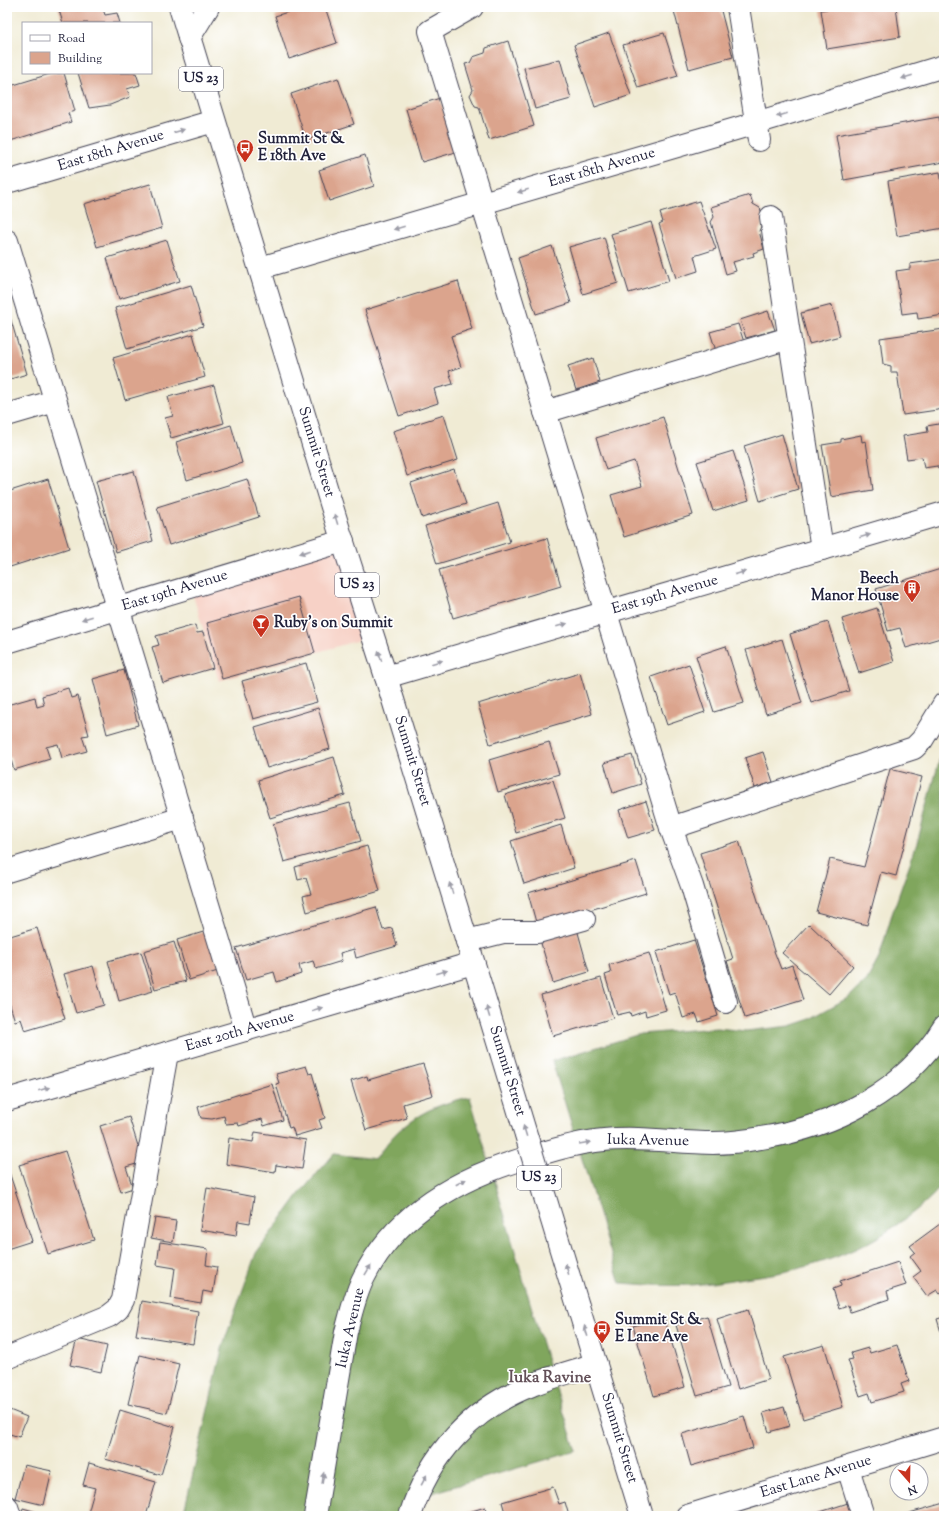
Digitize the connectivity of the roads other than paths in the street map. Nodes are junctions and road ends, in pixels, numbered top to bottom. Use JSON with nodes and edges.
{"nodes":[{"id":1,"x":180,"y":7,"type":"edge"},
{"id":2,"x":208,"y":7,"type":"edge"},
{"id":3,"x":472,"y":7,"type":"edge"},
{"id":4,"x":738,"y":7,"type":"edge"},
{"id":5,"x":189,"y":38,"type":"junction"},
{"id":6,"x":944,"y":66,"type":"edge"},
{"id":7,"x":214,"y":121,"type":"junction"},
{"id":8,"x":758,"y":132,"type":"junction"},
{"id":9,"x":7,"y":182,"type":"edge"},
{"id":10,"x":482,"y":203,"type":"junction"},
{"id":11,"x":771,"y":217,"type":"dead end"},
{"id":12,"x":7,"y":241,"type":"edge"},
{"id":13,"x":260,"y":268,"type":"junction"},
{"id":14,"x":789,"y":338,"type":"junction"},
{"id":15,"x":55,"y":401,"type":"junction"},
{"id":16,"x":545,"y":412,"type":"junction"},
{"id":17,"x":7,"y":415,"type":"edge"},
{"id":18,"x":944,"y":513,"type":"edge"},
{"id":19,"x":343,"y":541,"type":"junction"},
{"id":20,"x":822,"y":549,"type":"junction"},
{"id":21,"x":118,"y":608,"type":"junction"},
{"id":22,"x":606,"y":612,"type":"junction"},
{"id":23,"x":7,"y":642,"type":"edge"},
{"id":24,"x":386,"y":677,"type":"junction"},
{"id":25,"x":944,"y":704,"type":"edge"},
{"id":26,"x":182,"y":818,"type":"junction"},
{"id":27,"x":671,"y":828,"type":"junction"},
{"id":28,"x":7,"y":871,"type":"edge"},
{"id":29,"x":584,"y":918,"type":"dead end"},
{"id":30,"x":467,"y":941,"type":"junction"},
{"id":31,"x":473,"y":963,"type":"junction"},
{"id":32,"x":726,"y":1002,"type":"dead end"},
{"id":33,"x":944,"y":1026,"type":"edge"},
{"id":34,"x":246,"y":1030,"type":"junction"},
{"id":35,"x":167,"y":1053,"type":"junction"},
{"id":36,"x":7,"y":1100,"type":"edge"},
{"id":37,"x":7,"y":1358,"type":"edge"},
{"id":38,"x":596,"y":1364,"type":"junction"},
{"id":39,"x":944,"y":1438,"type":"edge"},
{"id":40,"x":848,"y":1468,"type":"junction"},
{"id":41,"x":7,"y":1507,"type":"edge"},
{"id":42,"x":10,"y":1516,"type":"edge"},
{"id":43,"x":315,"y":1516,"type":"edge"},
{"id":44,"x":410,"y":1516,"type":"edge"},
{"id":45,"x":642,"y":1516,"type":"edge"},
{"id":46,"x":687,"y":1516,"type":"edge"},
{"id":47,"x":863,"y":1516,"type":"edge"}],
"edges":[{"from":1,"to":5,"type":"street","name":"Summit Street","number":"US 23"},
{"from":2,"to":5,"type":"street"},
{"from":3,"to":10,"type":"street"},
{"from":4,"to":8,"type":"street"},
{"from":5,"to":7,"type":"street","name":"Summit Street","number":"US 23"},
{"from":6,"to":8,"type":"street","name":"East 18th Avenue","one_way":true},
{"from":9,"to":7,"type":"street","name":"East 18th Avenue","one_way":true},
{"from":7,"to":13,"type":"street","name":"Summit Street","number":"US 23"},
{"from":8,"to":10,"type":"street","name":"East 18th Avenue","one_way":true},
{"from":10,"to":13,"type":"street","name":"East 18th Avenue","one_way":true},
{"from":10,"to":16,"type":"street"},
{"from":11,"to":14,"type":"street"},
{"from":12,"to":15,"type":"street"},
{"from":19,"to":13,"type":"street","name":"Summit Street","number":"US 23","one_way":true},
{"from":14,"to":16,"type":"street"},
{"from":14,"to":20,"type":"street"},
{"from":15,"to":17,"type":"street"},
{"from":15,"to":21,"type":"street"},
{"from":16,"to":22,"type":"street"},
{"from":20,"to":18,"type":"street","name":"East 19th Avenue","one_way":true},
{"from":19,"to":21,"type":"street","name":"East 19th Avenue","one_way":true},
{"from":24,"to":19,"type":"street","name":"Summit Street","number":"US 23","one_way":true},
{"from":22,"to":20,"type":"street","name":"East 19th Avenue","one_way":true},
{"from":21,"to":23,"type":"street","name":"East 19th Avenue","one_way":true},
{"from":21,"to":26,"type":"street"},
{"from":24,"to":22,"type":"street","name":"East 19th Avenue","one_way":true},
{"from":22,"to":27,"type":"street"},
{"from":30,"to":24,"type":"street","name":"Summit Street","number":"US 23","one_way":true},
{"from":25,"to":27,"type":"street"},
{"from":26,"to":28,"type":"street"},
{"from":26,"to":34,"type":"street"},
{"from":27,"to":32,"type":"street"},
{"from":29,"to":30,"type":"street"},
{"from":30,"to":31,"type":"street","name":"Summit Street","number":"US 23"},
{"from":34,"to":31,"type":"street","name":"East 20th Avenue","one_way":true},
{"from":38,"to":31,"type":"street","name":"Summit Street","number":"US 23","one_way":true,"bridge":true},
{"from":43,"to":33,"type":"street","name":"Iuka Avenue","one_way":true},
{"from":34,"to":35,"type":"street","name":"East 20th Avenue"},
{"from":36,"to":35,"type":"street","name":"East 20th Avenue","one_way":true},
{"from":35,"to":37,"type":"street"},
{"from":44,"to":38,"type":"street","one_way":true},
{"from":38,"to":45,"type":"street","name":"Summit Street","number":"US 23"},
{"from":39,"to":40,"type":"street","name":"East Lane Avenue"},
{"from":40,"to":46,"type":"street","name":"East Lane Avenue"},
{"from":40,"to":47,"type":"street"},
{"from":41,"to":42,"type":"street"}]}
